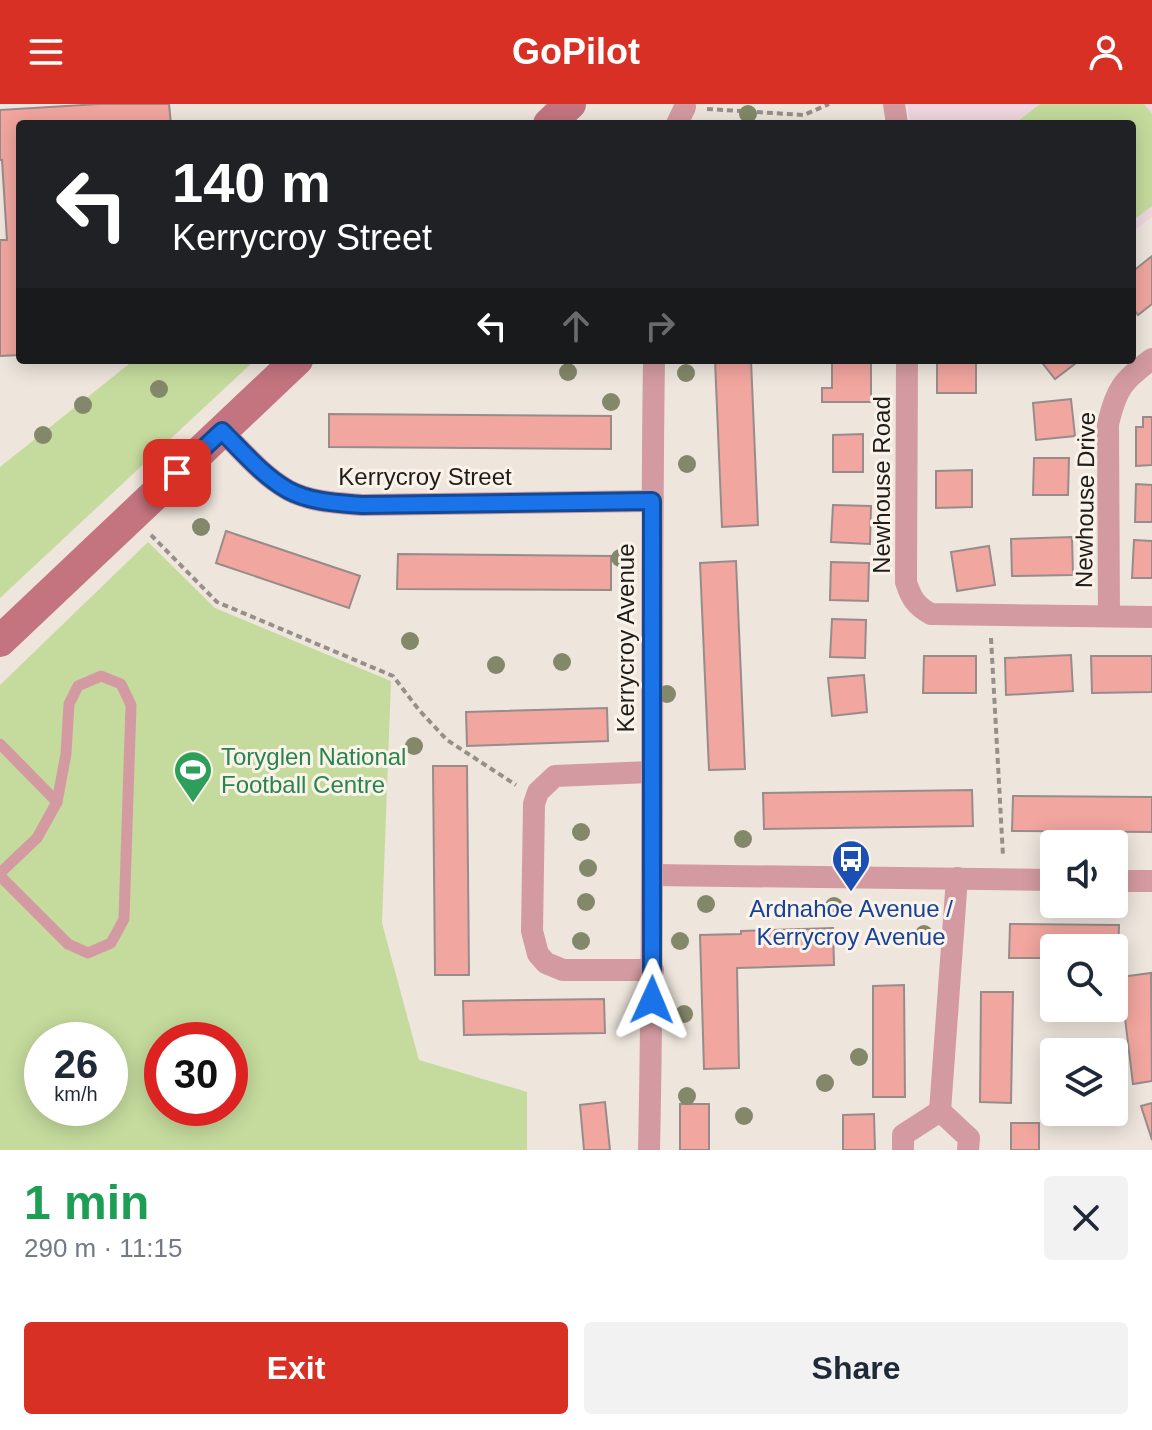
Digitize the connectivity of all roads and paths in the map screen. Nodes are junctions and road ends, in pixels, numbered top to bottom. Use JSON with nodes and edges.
{"nodes":[{"id":1,"x":570,"y":104,"type":"edge"},
{"id":2,"x":829,"y":104,"type":"edge"},
{"id":3,"x":681,"y":115,"type":"edge"},
{"id":4,"x":553,"y":120,"type":"edge"},
{"id":5,"x":1152,"y":359,"type":"edge"},
{"id":6,"x":293,"y":364,"type":"edge"},
{"id":7,"x":654,"y":364,"type":"edge"},
{"id":8,"x":907,"y":364,"type":"edge"},
{"id":9,"x":222,"y":431,"type":"junction"},
{"id":10,"x":652,"y":501,"type":"junction"},
{"id":11,"x":132,"y":516,"type":"junction"},
{"id":12,"x":989,"y":615,"type":"junction"},
{"id":13,"x":1109,"y":616,"type":"junction"},
{"id":14,"x":1152,"y":617,"type":"edge"},
{"id":15,"x":0,"y":641,"type":"edge"},
{"id":16,"x":0,"y":744,"type":"edge"},
{"id":17,"x":650,"y":772,"type":"junction"},
{"id":18,"x":536,"y":798,"type":"junction"},
{"id":19,"x":57,"y":802,"type":"junction"},
{"id":20,"x":0,"y":875,"type":"edge"},
{"id":21,"x":652,"y":875,"type":"junction"},
{"id":22,"x":957,"y":878,"type":"junction"},
{"id":23,"x":1004,"y":879,"type":"junction"},
{"id":24,"x":1040,"y":880,"type":"edge"},
{"id":25,"x":1128,"y":881,"type":"edge"},
{"id":26,"x":1152,"y":881,"type":"edge"},
{"id":27,"x":653,"y":970,"type":"junction"},
{"id":28,"x":940,"y":1111,"type":"junction"},
{"id":29,"x":649,"y":1150,"type":"edge"},
{"id":30,"x":903,"y":1150,"type":"edge"},
{"id":31,"x":968,"y":1150,"type":"edge"}],
"edges":[{"from":1,"to":4,"type":"main road"},
{"from":2,"to":3,"type":"path"},
{"from":5,"to":13,"type":"street","name":"Newhouse Drive"},
{"from":6,"to":9,"type":"main road"},
{"from":7,"to":10,"type":"street","name":"Kerrycroy Avenue"},
{"from":8,"to":12,"type":"street","name":"Newhouse Road"},
{"from":9,"to":10,"type":"street","name":"Kerrycroy Street"},
{"from":9,"to":11,"type":"main road"},
{"from":10,"to":17,"type":"street","name":"Kerrycroy Avenue"},
{"from":11,"to":15,"type":"main road"},
{"from":11,"to":18,"type":"path"},
{"from":12,"to":13,"type":"street","name":"Newhouse Road"},
{"from":12,"to":23,"type":"path"},
{"from":13,"to":14,"type":"street","name":"Newhouse Drive"},
{"from":16,"to":19,"type":"lane"},
{"from":17,"to":18,"type":"street"},
{"from":17,"to":21,"type":"street","name":"Kerrycroy Avenue"},
{"from":18,"to":27,"type":"street"},
{"from":19,"to":20,"type":"lane"},
{"from":19,"to":20,"type":"lane"},
{"from":21,"to":22,"type":"street"},
{"from":21,"to":27,"type":"street","name":"Kerrycroy Avenue"},
{"from":22,"to":23,"type":"street"},
{"from":22,"to":28,"type":"street"},
{"from":23,"to":24,"type":"street"},
{"from":25,"to":26,"type":"street"},
{"from":27,"to":29,"type":"street","name":"Kerrycroy Avenue"},
{"from":28,"to":30,"type":"street"},
{"from":28,"to":31,"type":"street"}]}
